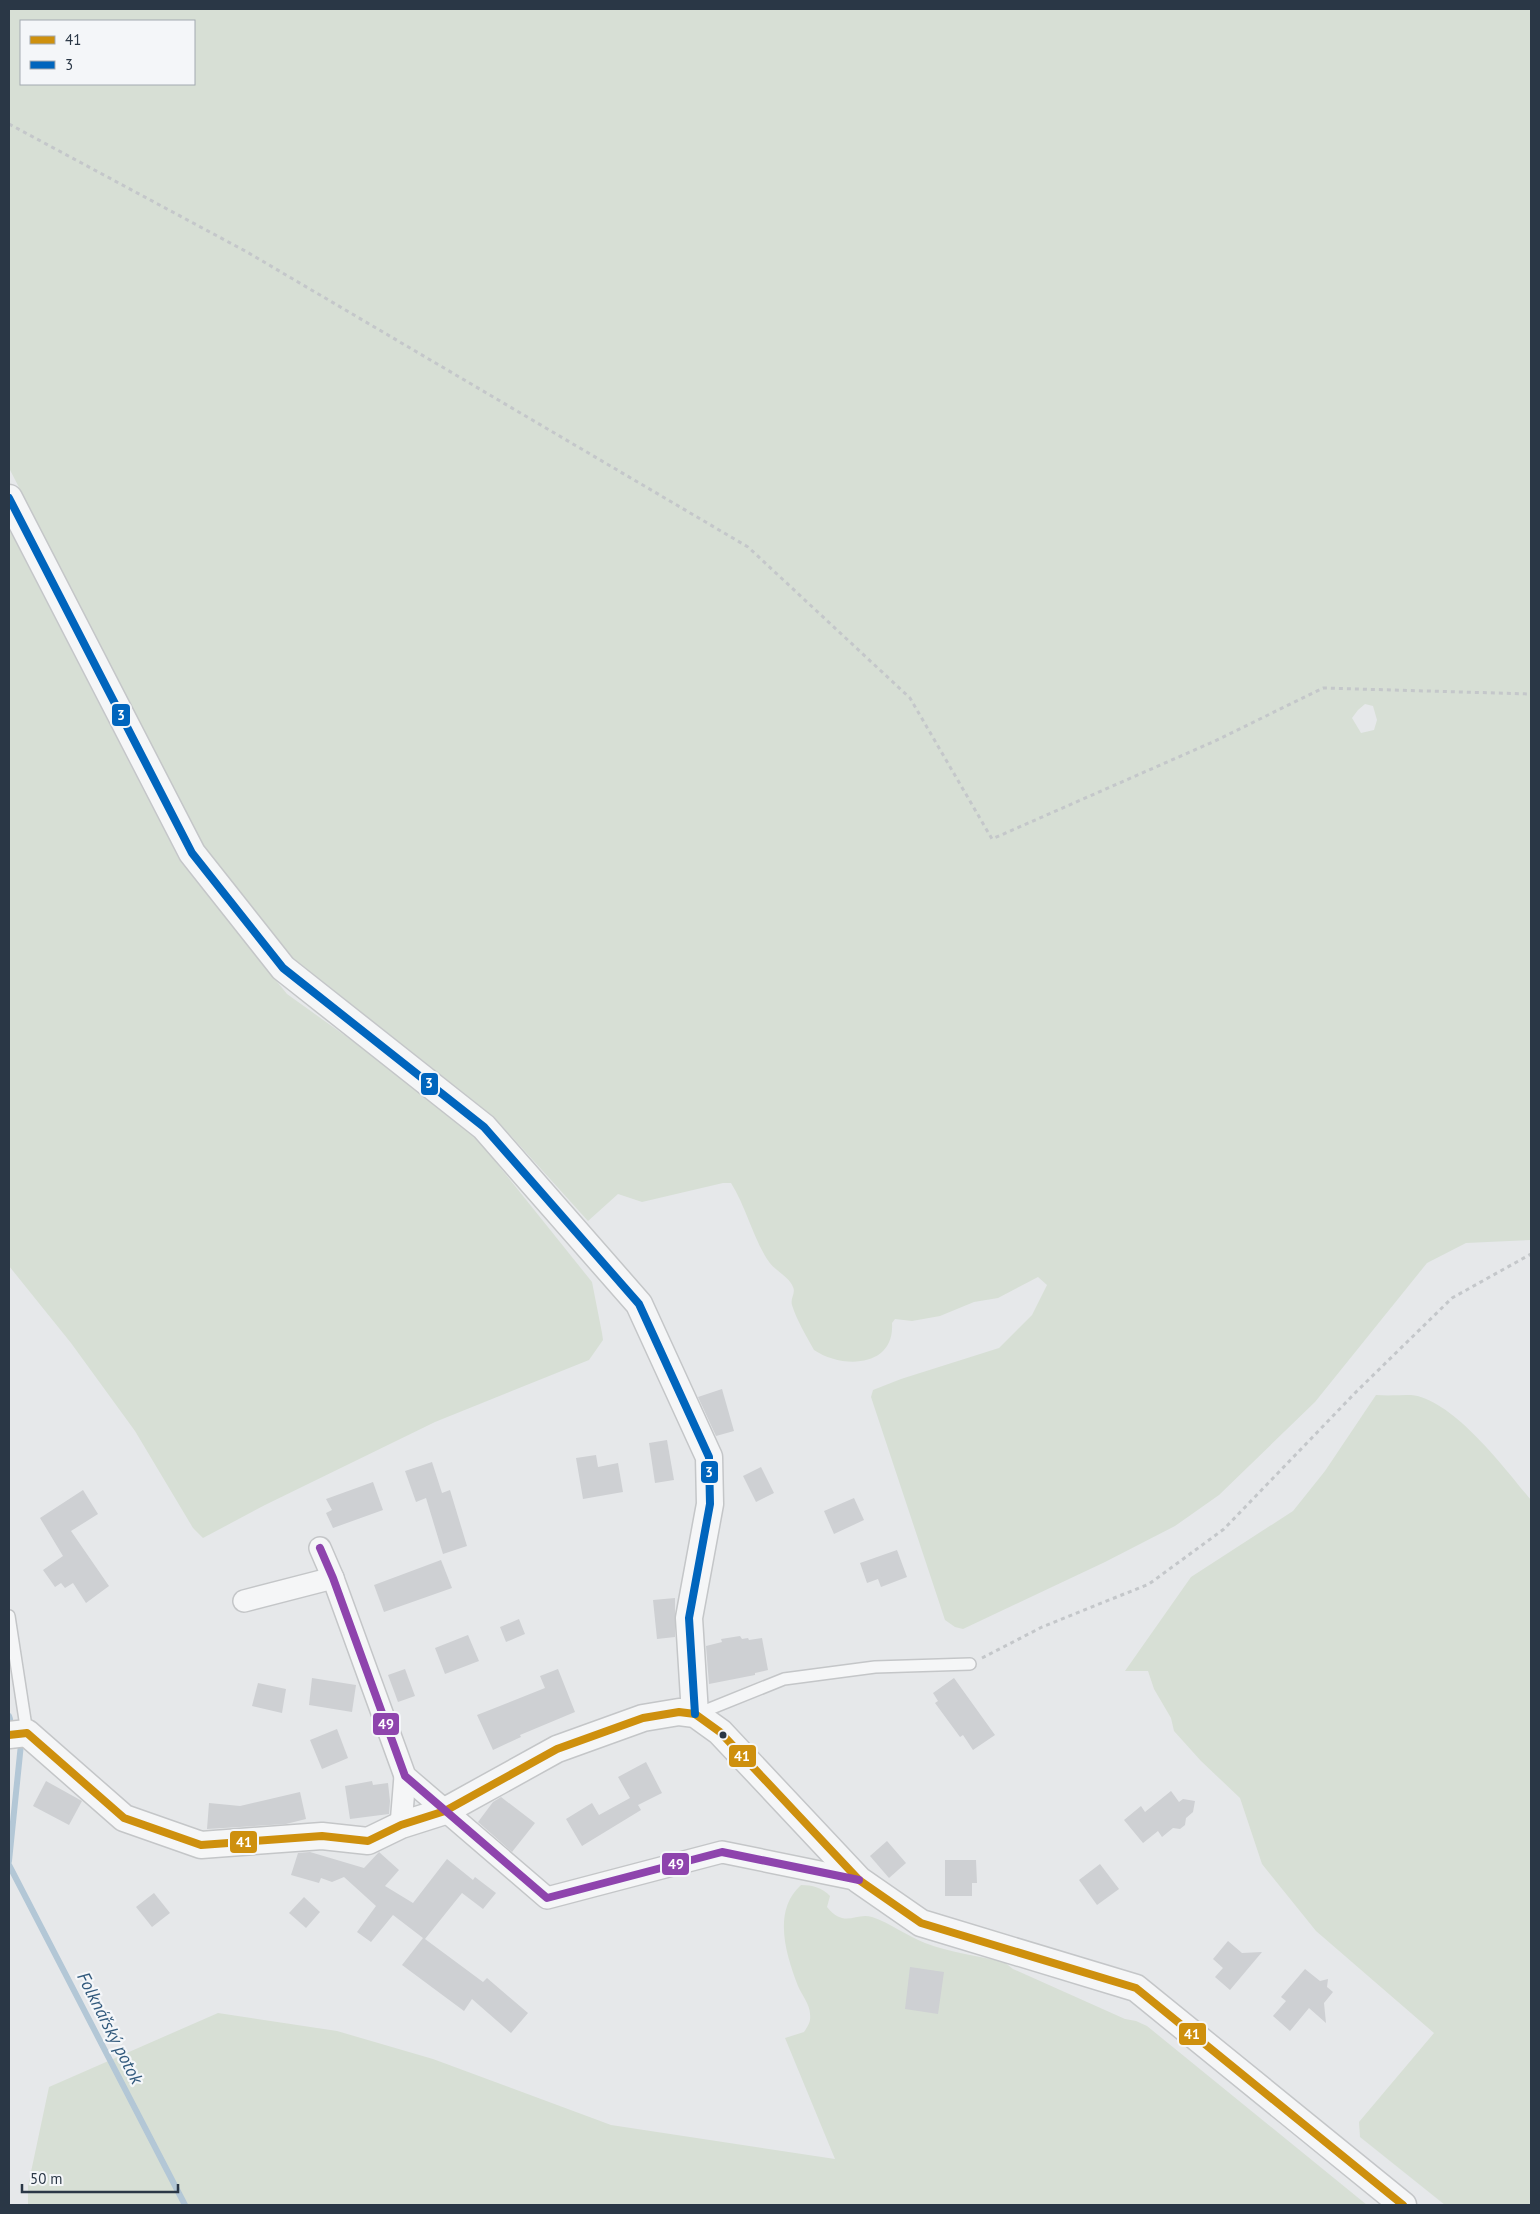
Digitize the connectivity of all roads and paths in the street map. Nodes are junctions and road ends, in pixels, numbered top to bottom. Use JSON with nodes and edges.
{"nodes":[{"id":1,"x":9,"y":124,"type":"edge"},
{"id":2,"x":9,"y":498,"type":"edge"},
{"id":3,"x":1531,"y":694,"type":"edge"},
{"id":4,"x":1531,"y":1254,"type":"edge"},
{"id":5,"x":320,"y":1548,"type":"dead end"},
{"id":6,"x":332,"y":1578,"type":"junction"},
{"id":7,"x":244,"y":1602,"type":"dead end"},
{"id":8,"x":9,"y":1616,"type":"edge"},
{"id":9,"x":970,"y":1664,"type":"joint"},
{"id":10,"x":695,"y":1714,"type":"junction"},
{"id":11,"x":18,"y":1734,"type":"edge"},
{"id":12,"x":405,"y":1776,"type":"junction"},
{"id":13,"x":445,"y":1811,"type":"junction"},
{"id":14,"x":402,"y":1825,"type":"junction"},
{"id":15,"x":859,"y":1880,"type":"junction"},
{"id":16,"x":1403,"y":2205,"type":"edge"}],
"edges":[{"from":1,"to":3,"type":"path"},
{"from":2,"to":10,"type":"street"},
{"from":4,"to":9,"type":"path"},
{"from":5,"to":6,"type":"street"},
{"from":6,"to":7,"type":"street"},
{"from":6,"to":12,"type":"street"},
{"from":8,"to":11,"type":"lane"},
{"from":9,"to":10,"type":"lane"},
{"from":10,"to":13,"type":"street"},
{"from":10,"to":15,"type":"street"},
{"from":11,"to":14,"type":"street"},
{"from":12,"to":13,"type":"street"},
{"from":12,"to":14,"type":"street"},
{"from":13,"to":14,"type":"street"},
{"from":13,"to":15,"type":"street"},
{"from":15,"to":16,"type":"street"}]}
